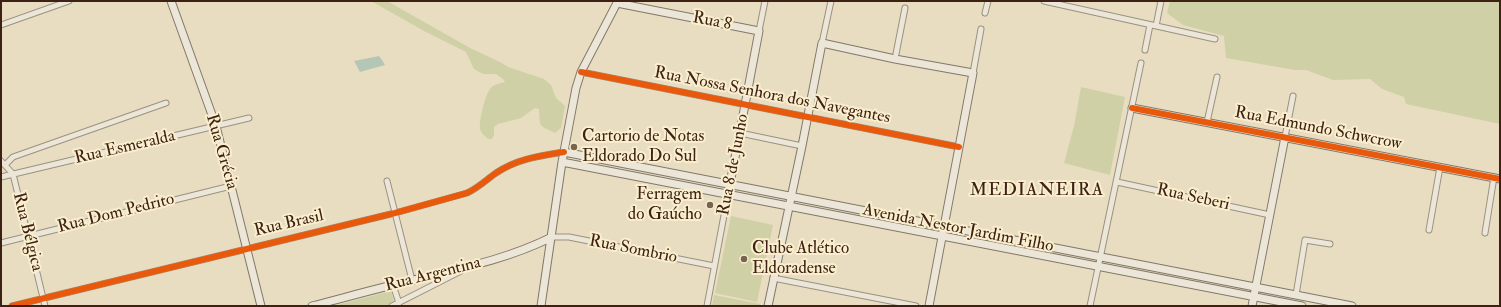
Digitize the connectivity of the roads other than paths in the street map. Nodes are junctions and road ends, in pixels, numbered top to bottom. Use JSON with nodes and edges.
{"nodes":[{"id":1,"x":70,"y":1,"type":"edge"},
{"id":2,"x":170,"y":1,"type":"edge"},
{"id":3,"x":765,"y":1,"type":"edge"},
{"id":4,"x":831,"y":1,"type":"edge"},
{"id":5,"x":988,"y":1,"type":"edge"},
{"id":6,"x":1044,"y":1,"type":"edge"},
{"id":7,"x":1161,"y":1,"type":"edge"},
{"id":8,"x":618,"y":2,"type":"edge"},
{"id":9,"x":905,"y":8,"type":"dead end"},
{"id":10,"x":985,"y":13,"type":"dead end"},
{"id":11,"x":1,"y":25,"type":"edge"},
{"id":12,"x":1153,"y":25,"type":"junction"},
{"id":13,"x":981,"y":29,"type":"dead end"},
{"id":14,"x":759,"y":31,"type":"junction"},
{"id":15,"x":1215,"y":39,"type":"dead end"},
{"id":16,"x":822,"y":43,"type":"junction"},
{"id":17,"x":1145,"y":50,"type":"dead end"},
{"id":18,"x":894,"y":59,"type":"junction"},
{"id":19,"x":1141,"y":63,"type":"dead end"},
{"id":20,"x":580,"y":72,"type":"junction"},
{"id":21,"x":973,"y":73,"type":"junction"},
{"id":22,"x":1217,"y":77,"type":"dead end"},
{"id":23,"x":1293,"y":96,"type":"dead end"},
{"id":24,"x":166,"y":103,"type":"dead end"},
{"id":25,"x":745,"y":105,"type":"junction"},
{"id":26,"x":1132,"y":108,"type":"junction"},
{"id":27,"x":249,"y":118,"type":"dead end"},
{"id":28,"x":807,"y":118,"type":"junction"},
{"id":29,"x":1207,"y":122,"type":"junction"},
{"id":30,"x":216,"y":126,"type":"junction"},
{"id":31,"x":740,"y":132,"type":"junction"},
{"id":32,"x":1285,"y":137,"type":"junction"},
{"id":33,"x":802,"y":146,"type":"junction"},
{"id":34,"x":959,"y":147,"type":"junction"},
{"id":35,"x":564,"y":152,"type":"junction"},
{"id":36,"x":552,"y":154,"type":"junction"},
{"id":37,"x":562,"y":162,"type":"junction"},
{"id":38,"x":3,"y":163,"type":"edge"},
{"id":39,"x":1440,"y":167,"type":"junction"},
{"id":40,"x":13,"y":174,"type":"junction"},
{"id":41,"x":1,"y":177,"type":"edge"},
{"id":42,"x":1497,"y":178,"type":"edge"},
{"id":43,"x":387,"y":181,"type":"dead end"},
{"id":44,"x":1116,"y":182,"type":"junction"},
{"id":45,"x":730,"y":185,"type":"junction"},
{"id":46,"x":231,"y":186,"type":"junction"},
{"id":47,"x":728,"y":194,"type":"junction"},
{"id":48,"x":791,"y":197,"type":"junction"},
{"id":49,"x":789,"y":206,"type":"junction"},
{"id":50,"x":395,"y":213,"type":"junction"},
{"id":51,"x":874,"y":213,"type":"junction"},
{"id":52,"x":1270,"y":215,"type":"junction"},
{"id":53,"x":872,"y":222,"type":"junction"},
{"id":54,"x":944,"y":226,"type":"junction"},
{"id":55,"x":1429,"y":230,"type":"dead end"},
{"id":56,"x":1485,"y":233,"type":"dead end"},
{"id":57,"x":27,"y":236,"type":"junction"},
{"id":58,"x":942,"y":236,"type":"junction"},
{"id":59,"x":552,"y":237,"type":"junction"},
{"id":60,"x":1,"y":243,"type":"edge"},
{"id":61,"x":1330,"y":244,"type":"dead end"},
{"id":62,"x":246,"y":248,"type":"junction"},
{"id":63,"x":1101,"y":257,"type":"junction"},
{"id":64,"x":714,"y":266,"type":"junction"},
{"id":65,"x":1099,"y":266,"type":"junction"},
{"id":66,"x":467,"y":267,"type":"junction"},
{"id":67,"x":773,"y":278,"type":"junction"},
{"id":68,"x":412,"y":280,"type":"junction"},
{"id":69,"x":393,"y":285,"type":"junction"},
{"id":70,"x":1255,"y":287,"type":"junction"},
{"id":71,"x":1296,"y":295,"type":"junction"},
{"id":72,"x":1254,"y":297,"type":"junction"},
{"id":73,"x":43,"y":299,"type":"junction"},
{"id":74,"x":399,"y":302,"type":"junction"},
{"id":75,"x":1333,"y":304,"type":"edge"},
{"id":76,"x":12,"y":306,"type":"edge"},
{"id":77,"x":45,"y":306,"type":"edge"},
{"id":78,"x":260,"y":306,"type":"edge"},
{"id":79,"x":312,"y":306,"type":"edge"},
{"id":80,"x":392,"y":306,"type":"edge"},
{"id":81,"x":541,"y":306,"type":"edge"},
{"id":82,"x":707,"y":306,"type":"edge"},
{"id":83,"x":768,"y":306,"type":"edge"},
{"id":84,"x":916,"y":306,"type":"edge"},
{"id":85,"x":929,"y":306,"type":"edge"},
{"id":86,"x":1090,"y":306,"type":"edge"},
{"id":87,"x":1252,"y":306,"type":"edge"},
{"id":88,"x":1301,"y":306,"type":"edge"},
{"id":89,"x":1352,"y":306,"type":"edge"}],
"edges":[{"from":1,"to":11,"type":"street"},
{"from":2,"to":30,"type":"main road","name":"Rua Grécia"},
{"from":3,"to":14,"type":"street","name":"Rua 8 de Junho"},
{"from":4,"to":16,"type":"street"},
{"from":5,"to":10,"type":"street"},
{"from":6,"to":12,"type":"street"},
{"from":7,"to":12,"type":"street"},
{"from":8,"to":14,"type":"main road","name":"Rua 8"},
{"from":8,"to":20,"type":"main road"},
{"from":9,"to":18,"type":"street"},
{"from":12,"to":15,"type":"street"},
{"from":12,"to":17,"type":"street"},
{"from":13,"to":21,"type":"street"},
{"from":14,"to":25,"type":"main road","name":"Rua 8 de Junho"},
{"from":16,"to":18,"type":"main road"},
{"from":16,"to":28,"type":"main road"},
{"from":18,"to":21,"type":"main road"},
{"from":19,"to":26,"type":"street"},
{"from":20,"to":25,"type":"street","name":"Rua Nossa Senhora dos Navegantes"},
{"from":20,"to":35,"type":"main road"},
{"from":21,"to":34,"type":"main road"},
{"from":22,"to":29,"type":"street"},
{"from":23,"to":32,"type":"street"},
{"from":24,"to":38,"type":"street"},
{"from":25,"to":28,"type":"street","name":"Rua Nossa Senhora dos Navegantes"},
{"from":25,"to":31,"type":"main road","name":"Rua 8 de Junho"},
{"from":26,"to":29,"type":"main road","name":"Rua Edmundo Schwcrow"},
{"from":26,"to":44,"type":"street"},
{"from":27,"to":30,"type":"street","name":"Rua Esmeralda"},
{"from":28,"to":33,"type":"main road"},
{"from":28,"to":34,"type":"street","name":"Rua Nossa Senhora dos Navegantes"},
{"from":29,"to":32,"type":"main road","name":"Rua Edmundo Schwcrow"},
{"from":30,"to":40,"type":"street","name":"Rua Esmeralda"},
{"from":30,"to":46,"type":"main road","name":"Rua Grécia"},
{"from":31,"to":33,"type":"street"},
{"from":31,"to":45,"type":"main road","name":"Rua 8 de Junho"},
{"from":32,"to":39,"type":"main road","name":"Rua Edmundo Schwcrow"},
{"from":32,"to":52,"type":"main road"},
{"from":33,"to":48,"type":"main road"},
{"from":34,"to":54,"type":"main road"},
{"from":35,"to":36,"type":"street","name":"Rua Brasil"},
{"from":35,"to":37,"type":"main road"},
{"from":35,"to":45,"type":"main road","name":"Avenida Nestor Jardim Filho"},
{"from":36,"to":37,"type":"street"},
{"from":36,"to":50,"type":"street","name":"Rua Brasil"},
{"from":37,"to":47,"type":"main road","name":"Avenida Nestor Jardim Filho"},
{"from":37,"to":59,"type":"main road"},
{"from":38,"to":40,"type":"street","name":"Rua Bélgica"},
{"from":39,"to":42,"type":"main road","name":"Rua Edmundo Schwcrow"},
{"from":39,"to":55,"type":"street"},
{"from":40,"to":41,"type":"street","name":"Rua Esmeralda"},
{"from":40,"to":57,"type":"street","name":"Rua Bélgica"},
{"from":42,"to":56,"type":"street"},
{"from":43,"to":50,"type":"street"},
{"from":44,"to":52,"type":"street","name":"Rua Seberi"},
{"from":44,"to":63,"type":"street"},
{"from":45,"to":47,"type":"main road","name":"Rua 8 de Junho"},
{"from":45,"to":48,"type":"main road","name":"Avenida Nestor Jardim Filho"},
{"from":46,"to":57,"type":"street","name":"Rua Dom Pedrito"},
{"from":46,"to":62,"type":"main road","name":"Rua Grécia"},
{"from":47,"to":49,"type":"main road","name":"Avenida Nestor Jardim Filho"},
{"from":47,"to":64,"type":"street","name":"Rua 8 de Junho"},
{"from":48,"to":49,"type":"main road"},
{"from":48,"to":51,"type":"main road","name":"Avenida Nestor Jardim Filho"},
{"from":49,"to":53,"type":"main road","name":"Avenida Nestor Jardim Filho"},
{"from":49,"to":67,"type":"main road"},
{"from":50,"to":62,"type":"street","name":"Rua Brasil"},
{"from":50,"to":68,"type":"street"},
{"from":51,"to":53,"type":"main road"},
{"from":51,"to":54,"type":"main road","name":"Avenida Nestor Jardim Filho"},
{"from":52,"to":70,"type":"main road"},
{"from":53,"to":58,"type":"main road","name":"Avenida Nestor Jardim Filho"},
{"from":54,"to":58,"type":"main road"},
{"from":54,"to":63,"type":"main road","name":"Avenida Nestor Jardim Filho"},
{"from":57,"to":60,"type":"street","name":"Rua Dom Pedrito"},
{"from":57,"to":73,"type":"street","name":"Rua Bélgica"},
{"from":58,"to":65,"type":"main road","name":"Avenida Nestor Jardim Filho"},
{"from":58,"to":85,"type":"main road"},
{"from":59,"to":64,"type":"street","name":"Rua Sombrio"},
{"from":59,"to":66,"type":"main road","name":"Rua Argentina"},
{"from":59,"to":81,"type":"main road"},
{"from":61,"to":71,"type":"street"},
{"from":62,"to":73,"type":"street","name":"Rua Brasil"},
{"from":62,"to":78,"type":"main road","name":"Rua Grécia"},
{"from":63,"to":65,"type":"street"},
{"from":63,"to":70,"type":"main road","name":"Avenida Nestor Jardim Filho"},
{"from":64,"to":82,"type":"street","name":"Rua 8 de Junho"},
{"from":65,"to":72,"type":"main road","name":"Avenida Nestor Jardim Filho"},
{"from":65,"to":86,"type":"street"},
{"from":66,"to":68,"type":"main road","name":"Rua Argentina"},
{"from":66,"to":74,"type":"street"},
{"from":67,"to":83,"type":"main road"},
{"from":67,"to":84,"type":"street"},
{"from":68,"to":69,"type":"main road","name":"Rua Argentina"},
{"from":69,"to":74,"type":"street"},
{"from":69,"to":79,"type":"main road","name":"Rua Argentina"},
{"from":70,"to":71,"type":"main road","name":"Avenida Nestor Jardim Filho"},
{"from":70,"to":72,"type":"main road"},
{"from":71,"to":75,"type":"main road","name":"Avenida Nestor Jardim Filho"},
{"from":72,"to":87,"type":"main road"},
{"from":72,"to":88,"type":"main road","name":"Avenida Nestor Jardim Filho"},
{"from":73,"to":76,"type":"street","name":"Rua Brasil"},
{"from":73,"to":77,"type":"street","name":"Rua Bélgica"},
{"from":74,"to":80,"type":"street"},
{"from":75,"to":89,"type":"main road","name":"Avenida Nestor Jardim Filho"}]}
